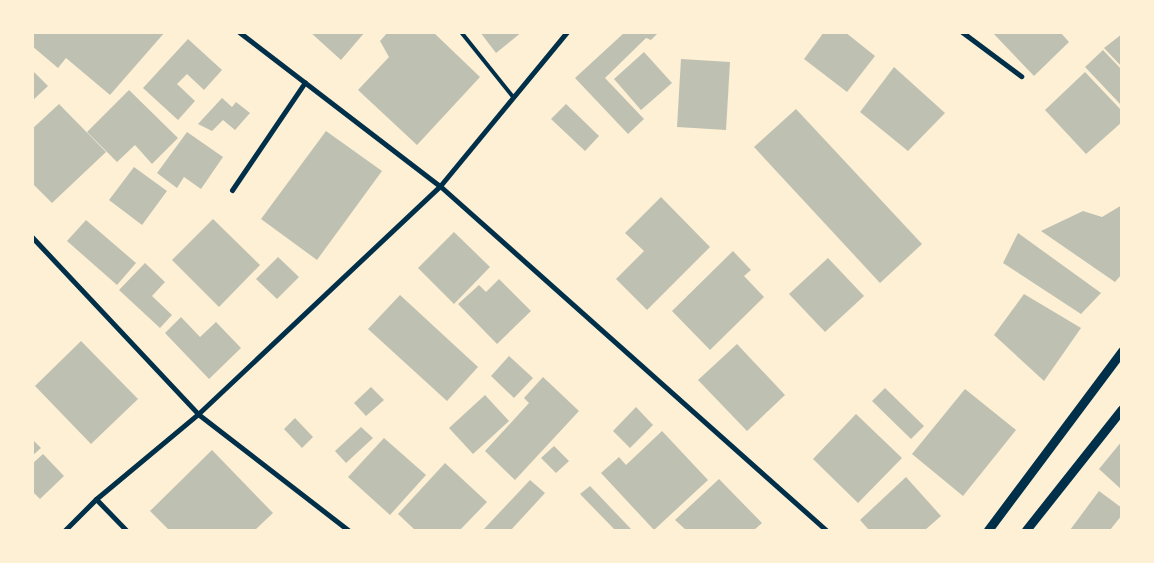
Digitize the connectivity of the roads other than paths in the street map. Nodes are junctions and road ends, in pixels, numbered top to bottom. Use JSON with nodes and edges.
{"nodes":[{"id":1,"x":239,"y":32,"type":"edge"},
{"id":2,"x":462,"y":32,"type":"edge"},
{"id":3,"x":568,"y":32,"type":"edge"},
{"id":4,"x":962,"y":32,"type":"edge"},
{"id":5,"x":1021,"y":76,"type":"dead end"},
{"id":6,"x":305,"y":82,"type":"junction"},
{"id":7,"x":513,"y":98,"type":"junction"},
{"id":8,"x":440,"y":186,"type":"junction"},
{"id":9,"x":232,"y":190,"type":"dead end"},
{"id":10,"x":32,"y":237,"type":"edge"},
{"id":11,"x":1122,"y":351,"type":"edge"},
{"id":12,"x":1122,"y":409,"type":"edge"},
{"id":13,"x":198,"y":414,"type":"junction"},
{"id":14,"x":96,"y":499,"type":"junction"},
{"id":15,"x":65,"y":530,"type":"edge"},
{"id":16,"x":126,"y":530,"type":"edge"},
{"id":17,"x":348,"y":530,"type":"edge"},
{"id":18,"x":826,"y":530,"type":"edge"},
{"id":19,"x":988,"y":530,"type":"edge"},
{"id":20,"x":1026,"y":530,"type":"edge"}],
"edges":[{"from":1,"to":6,"type":"street"},
{"from":2,"to":7,"type":"lane"},
{"from":3,"to":7,"type":"street"},
{"from":4,"to":5,"type":"street"},
{"from":6,"to":8,"type":"street"},
{"from":6,"to":9,"type":"street"},
{"from":7,"to":8,"type":"street"},
{"from":8,"to":13,"type":"street"},
{"from":8,"to":18,"type":"street"},
{"from":10,"to":13,"type":"street"},
{"from":11,"to":19,"type":"street"},
{"from":12,"to":20,"type":"street"},
{"from":13,"to":14,"type":"street"},
{"from":13,"to":17,"type":"street"},
{"from":14,"to":15,"type":"street"},
{"from":14,"to":16,"type":"street"}]}
